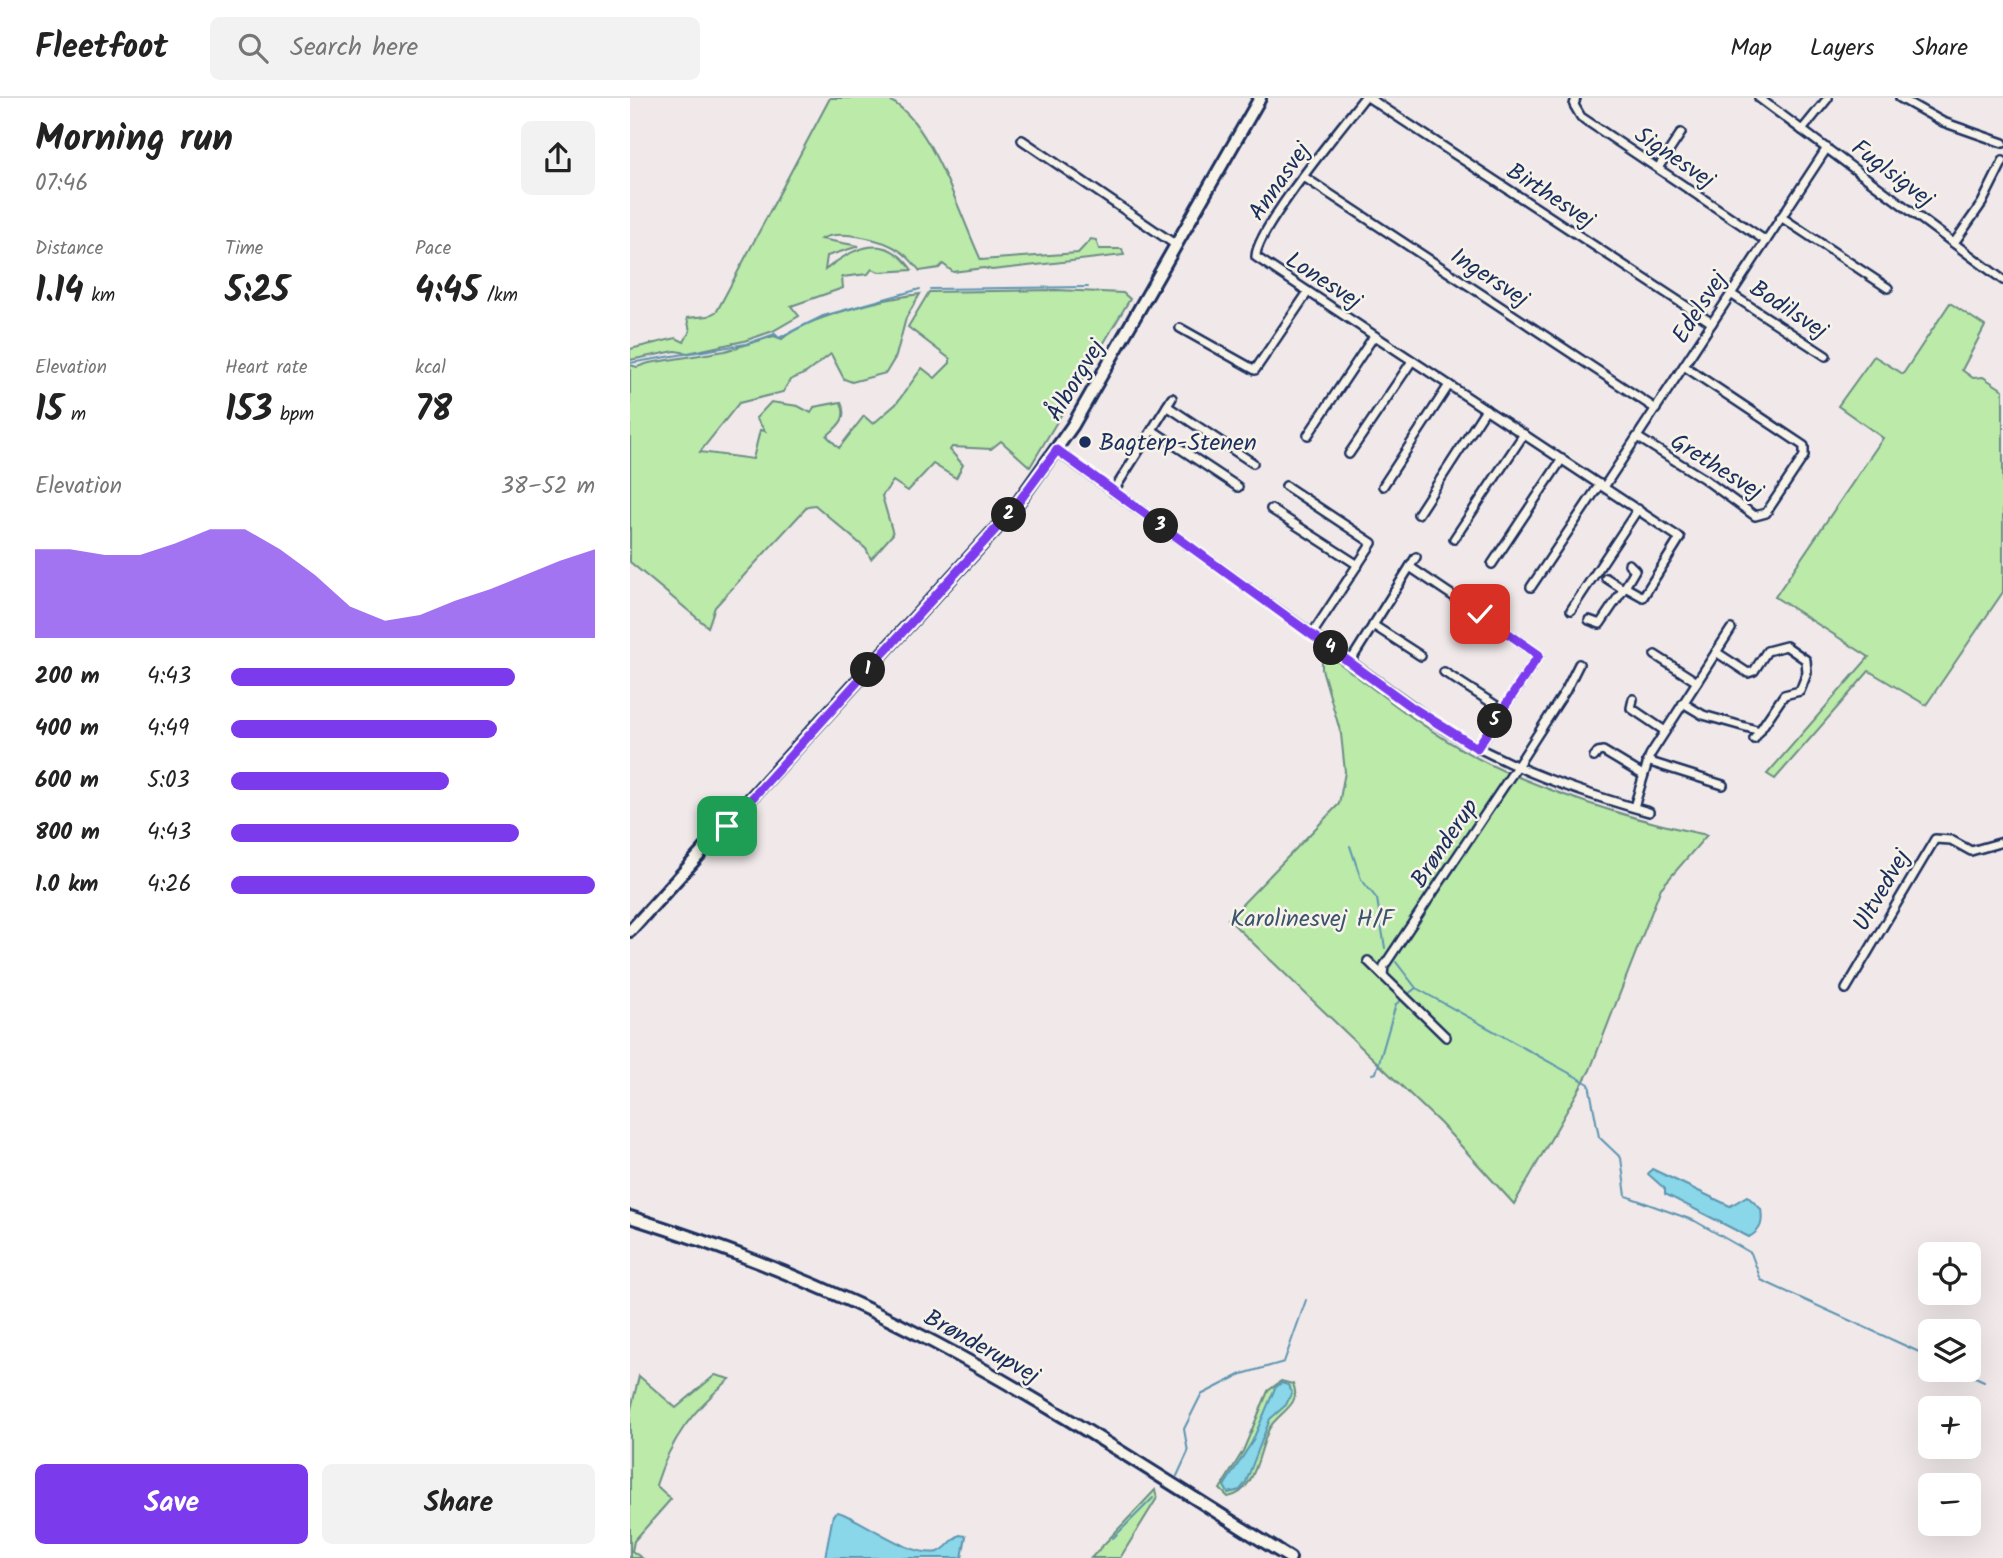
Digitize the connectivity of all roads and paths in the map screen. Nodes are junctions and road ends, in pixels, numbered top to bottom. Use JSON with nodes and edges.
{"nodes":[{"id":1,"x":1260,"y":98,"type":"edge"},
{"id":2,"x":1366,"y":98,"type":"edge"},
{"id":3,"x":1576,"y":98,"type":"edge"},
{"id":4,"x":1759,"y":98,"type":"edge"},
{"id":5,"x":1828,"y":98,"type":"edge"},
{"id":6,"x":1900,"y":98,"type":"edge"},
{"id":7,"x":1802,"y":130,"type":"junction"},
{"id":8,"x":1681,"y":133,"type":"dead end"},
{"id":9,"x":1022,"y":141,"type":"dead end"},
{"id":10,"x":2003,"y":143,"type":"edge"},
{"id":11,"x":1827,"y":148,"type":"junction"},
{"id":12,"x":2003,"y":161,"type":"edge"},
{"id":13,"x":1658,"y":168,"type":"junction"},
{"id":14,"x":1304,"y":177,"type":"junction"},
{"id":15,"x":1781,"y":217,"type":"junction"},
{"id":16,"x":1766,"y":241,"type":"junction"},
{"id":17,"x":1954,"y":243,"type":"junction"},
{"id":18,"x":1175,"y":245,"type":"junction"},
{"id":19,"x":1255,"y":254,"type":"joint"},
{"id":20,"x":2003,"y":280,"type":"edge"},
{"id":21,"x":1888,"y":288,"type":"dead end"},
{"id":22,"x":1308,"y":292,"type":"junction"},
{"id":23,"x":1731,"y":294,"type":"junction"},
{"id":24,"x":1712,"y":323,"type":"junction"},
{"id":25,"x":1180,"y":328,"type":"dead end"},
{"id":26,"x":1374,"y":336,"type":"junction"},
{"id":27,"x":1826,"y":356,"type":"dead end"},
{"id":28,"x":1412,"y":361,"type":"junction"},
{"id":29,"x":1684,"y":366,"type":"junction"},
{"id":30,"x":1449,"y":385,"type":"junction"},
{"id":31,"x":1172,"y":398,"type":"dead end"},
{"id":32,"x":1167,"y":406,"type":"junction"},
{"id":33,"x":1486,"y":409,"type":"junction"},
{"id":34,"x":1656,"y":409,"type":"junction"},
{"id":35,"x":1152,"y":430,"type":"junction"},
{"id":36,"x":1524,"y":434,"type":"junction"},
{"id":37,"x":1308,"y":435,"type":"dead end"},
{"id":38,"x":1637,"y":437,"type":"junction"},
{"id":39,"x":1057,"y":450,"type":"junction"},
{"id":40,"x":1349,"y":454,"type":"dead end"},
{"id":41,"x":1562,"y":459,"type":"junction"},
{"id":42,"x":1253,"y":463,"type":"dead end"},
{"id":43,"x":1602,"y":485,"type":"junction"},
{"id":44,"x":1286,"y":486,"type":"dead end"},
{"id":45,"x":1383,"y":486,"type":"dead end"},
{"id":46,"x":1238,"y":487,"type":"dead end"},
{"id":47,"x":1113,"y":492,"type":"junction"},
{"id":48,"x":1271,"y":509,"type":"dead end"},
{"id":49,"x":1638,"y":509,"type":"junction"},
{"id":50,"x":1418,"y":514,"type":"dead end"},
{"id":51,"x":1454,"y":539,"type":"dead end"},
{"id":52,"x":1416,"y":556,"type":"dead end"},
{"id":53,"x":1492,"y":564,"type":"dead end"},
{"id":54,"x":1629,"y":564,"type":"dead end"},
{"id":55,"x":1358,"y":565,"type":"junction"},
{"id":56,"x":1410,"y":567,"type":"junction"},
{"id":57,"x":1606,"y":578,"type":"dead end"},
{"id":58,"x":1531,"y":587,"type":"dead end"},
{"id":59,"x":1624,"y":588,"type":"junction"},
{"id":60,"x":1459,"y":600,"type":"dead end"},
{"id":61,"x":1572,"y":610,"type":"dead end"},
{"id":62,"x":1480,"y":614,"type":"dead end"},
{"id":63,"x":1589,"y":620,"type":"dead end"},
{"id":64,"x":1373,"y":625,"type":"junction"},
{"id":65,"x":1731,"y":629,"type":"dead end"},
{"id":66,"x":1312,"y":634,"type":"junction"},
{"id":67,"x":1716,"y":652,"type":"junction"},
{"id":68,"x":1655,"y":655,"type":"dead end"},
{"id":69,"x":1421,"y":656,"type":"dead end"},
{"id":70,"x":1350,"y":662,"type":"junction"},
{"id":71,"x":1579,"y":664,"type":"dead end"},
{"id":72,"x":1444,"y":672,"type":"dead end"},
{"id":73,"x":1697,"y":682,"type":"junction"},
{"id":74,"x":1633,"y":699,"type":"dead end"},
{"id":75,"x":1683,"y":703,"type":"junction"},
{"id":76,"x":1503,"y":710,"type":"junction"},
{"id":77,"x":1665,"y":731,"type":"junction"},
{"id":78,"x":1760,"y":731,"type":"junction"},
{"id":79,"x":1755,"y":740,"type":"dead end"},
{"id":80,"x":1477,"y":748,"type":"junction"},
{"id":81,"x":1594,"y":757,"type":"dead end"},
{"id":82,"x":1647,"y":761,"type":"junction"},
{"id":83,"x":1516,"y":768,"type":"junction"},
{"id":84,"x":1643,"y":775,"type":"junction"},
{"id":85,"x":1723,"y":785,"type":"dead end"},
{"id":86,"x":1634,"y":807,"type":"junction"},
{"id":87,"x":1649,"y":812,"type":"dead end"},
{"id":88,"x":2003,"y":842,"type":"edge"},
{"id":89,"x":630,"y":931,"type":"edge"},
{"id":90,"x":1368,"y":961,"type":"dead end"},
{"id":91,"x":1383,"y":975,"type":"junction"},
{"id":92,"x":1846,"y":989,"type":"dead end"},
{"id":93,"x":1446,"y":1037,"type":"dead end"},
{"id":94,"x":630,"y":1217,"type":"edge"},
{"id":95,"x":1290,"y":1558,"type":"edge"}],
"edges":[{"from":1,"to":18,"type":"main road","name":"Ålborgvej"},
{"from":2,"to":14,"type":"street","name":"Annasvej"},
{"from":2,"to":24,"type":"street","name":"Birthesvej"},
{"from":3,"to":13,"type":"street","name":"Signesvej"},
{"from":4,"to":7,"type":"street","name":"Fuglsigvej"},
{"from":5,"to":7,"type":"street"},
{"from":6,"to":10,"type":"street"},
{"from":7,"to":11,"type":"street","name":"Fuglsigvej"},
{"from":8,"to":13,"type":"street"},
{"from":9,"to":18,"type":"street"},
{"from":11,"to":15,"type":"street","name":"Edelsvej"},
{"from":11,"to":17,"type":"street","name":"Fuglsigvej"},
{"from":12,"to":17,"type":"street"},
{"from":13,"to":16,"type":"street","name":"Signesvej"},
{"from":14,"to":19,"type":"street","name":"Annasvej"},
{"from":14,"to":34,"type":"street","name":"Ingersvej"},
{"from":15,"to":16,"type":"street","name":"Edelsvej"},
{"from":15,"to":21,"type":"street"},
{"from":16,"to":23,"type":"street","name":"Edelsvej"},
{"from":17,"to":20,"type":"street","name":"Fuglsigvej"},
{"from":18,"to":39,"type":"main road","name":"Ålborgvej"},
{"from":19,"to":22,"type":"street","name":"Lonesvej"},
{"from":22,"to":25,"type":"street"},
{"from":22,"to":26,"type":"street","name":"Lonesvej"},
{"from":23,"to":24,"type":"street","name":"Edelsvej"},
{"from":23,"to":27,"type":"street","name":"Bodilsvej"},
{"from":24,"to":29,"type":"street","name":"Edelsvej"},
{"from":26,"to":28,"type":"street","name":"Lonesvej"},
{"from":26,"to":37,"type":"street","name":"Lonesvej"},
{"from":28,"to":30,"type":"street","name":"Lonesvej"},
{"from":28,"to":40,"type":"street"},
{"from":29,"to":34,"type":"street","name":"Edelsvej"},
{"from":29,"to":38,"type":"street","name":"Grethesvej"},
{"from":30,"to":33,"type":"street","name":"Lonesvej"},
{"from":30,"to":45,"type":"street"},
{"from":31,"to":32,"type":"street"},
{"from":32,"to":35,"type":"street"},
{"from":32,"to":42,"type":"street"},
{"from":33,"to":36,"type":"street","name":"Lonesvej"},
{"from":33,"to":50,"type":"street"},
{"from":34,"to":38,"type":"street","name":"Edelsvej"},
{"from":35,"to":46,"type":"street"},
{"from":35,"to":47,"type":"street"},
{"from":36,"to":41,"type":"street","name":"Lonesvej"},
{"from":36,"to":51,"type":"street"},
{"from":38,"to":43,"type":"street","name":"Edelsvej"},
{"from":39,"to":47,"type":"street"},
{"from":39,"to":89,"type":"main road","name":"Ålborgvej"},
{"from":41,"to":43,"type":"street","name":"Lonesvej"},
{"from":41,"to":53,"type":"street"},
{"from":43,"to":49,"type":"street","name":"Lonesvej"},
{"from":43,"to":58,"type":"street"},
{"from":44,"to":55,"type":"street"},
{"from":47,"to":66,"type":"street"},
{"from":48,"to":55,"type":"street"},
{"from":49,"to":59,"type":"street","name":"Lonesvej"},
{"from":49,"to":61,"type":"street"},
{"from":52,"to":56,"type":"street"},
{"from":54,"to":59,"type":"street"},
{"from":55,"to":66,"type":"street"},
{"from":56,"to":60,"type":"street"},
{"from":56,"to":64,"type":"street"},
{"from":57,"to":59,"type":"street"},
{"from":59,"to":63,"type":"street"},
{"from":62,"to":76,"type":"street"},
{"from":64,"to":69,"type":"street"},
{"from":64,"to":70,"type":"street"},
{"from":65,"to":67,"type":"street"},
{"from":66,"to":70,"type":"street"},
{"from":67,"to":73,"type":"street"},
{"from":67,"to":78,"type":"street"},
{"from":68,"to":73,"type":"street"},
{"from":70,"to":80,"type":"street"},
{"from":71,"to":83,"type":"street","name":"Brønderup"},
{"from":72,"to":76,"type":"street"},
{"from":73,"to":75,"type":"street"},
{"from":74,"to":77,"type":"street"},
{"from":75,"to":77,"type":"street"},
{"from":75,"to":78,"type":"street"},
{"from":76,"to":80,"type":"street"},
{"from":77,"to":82,"type":"street"},
{"from":78,"to":79,"type":"street"},
{"from":80,"to":83,"type":"street"},
{"from":81,"to":84,"type":"street"},
{"from":82,"to":84,"type":"street"},
{"from":82,"to":85,"type":"street"},
{"from":83,"to":86,"type":"street"},
{"from":83,"to":91,"type":"street","name":"Brønderup"},
{"from":84,"to":86,"type":"street"},
{"from":86,"to":87,"type":"street"},
{"from":88,"to":92,"type":"street","name":"Ultvedvej"},
{"from":90,"to":91,"type":"street"},
{"from":91,"to":93,"type":"street"},
{"from":94,"to":95,"type":"main road","name":"Brønderupvej"}]}
